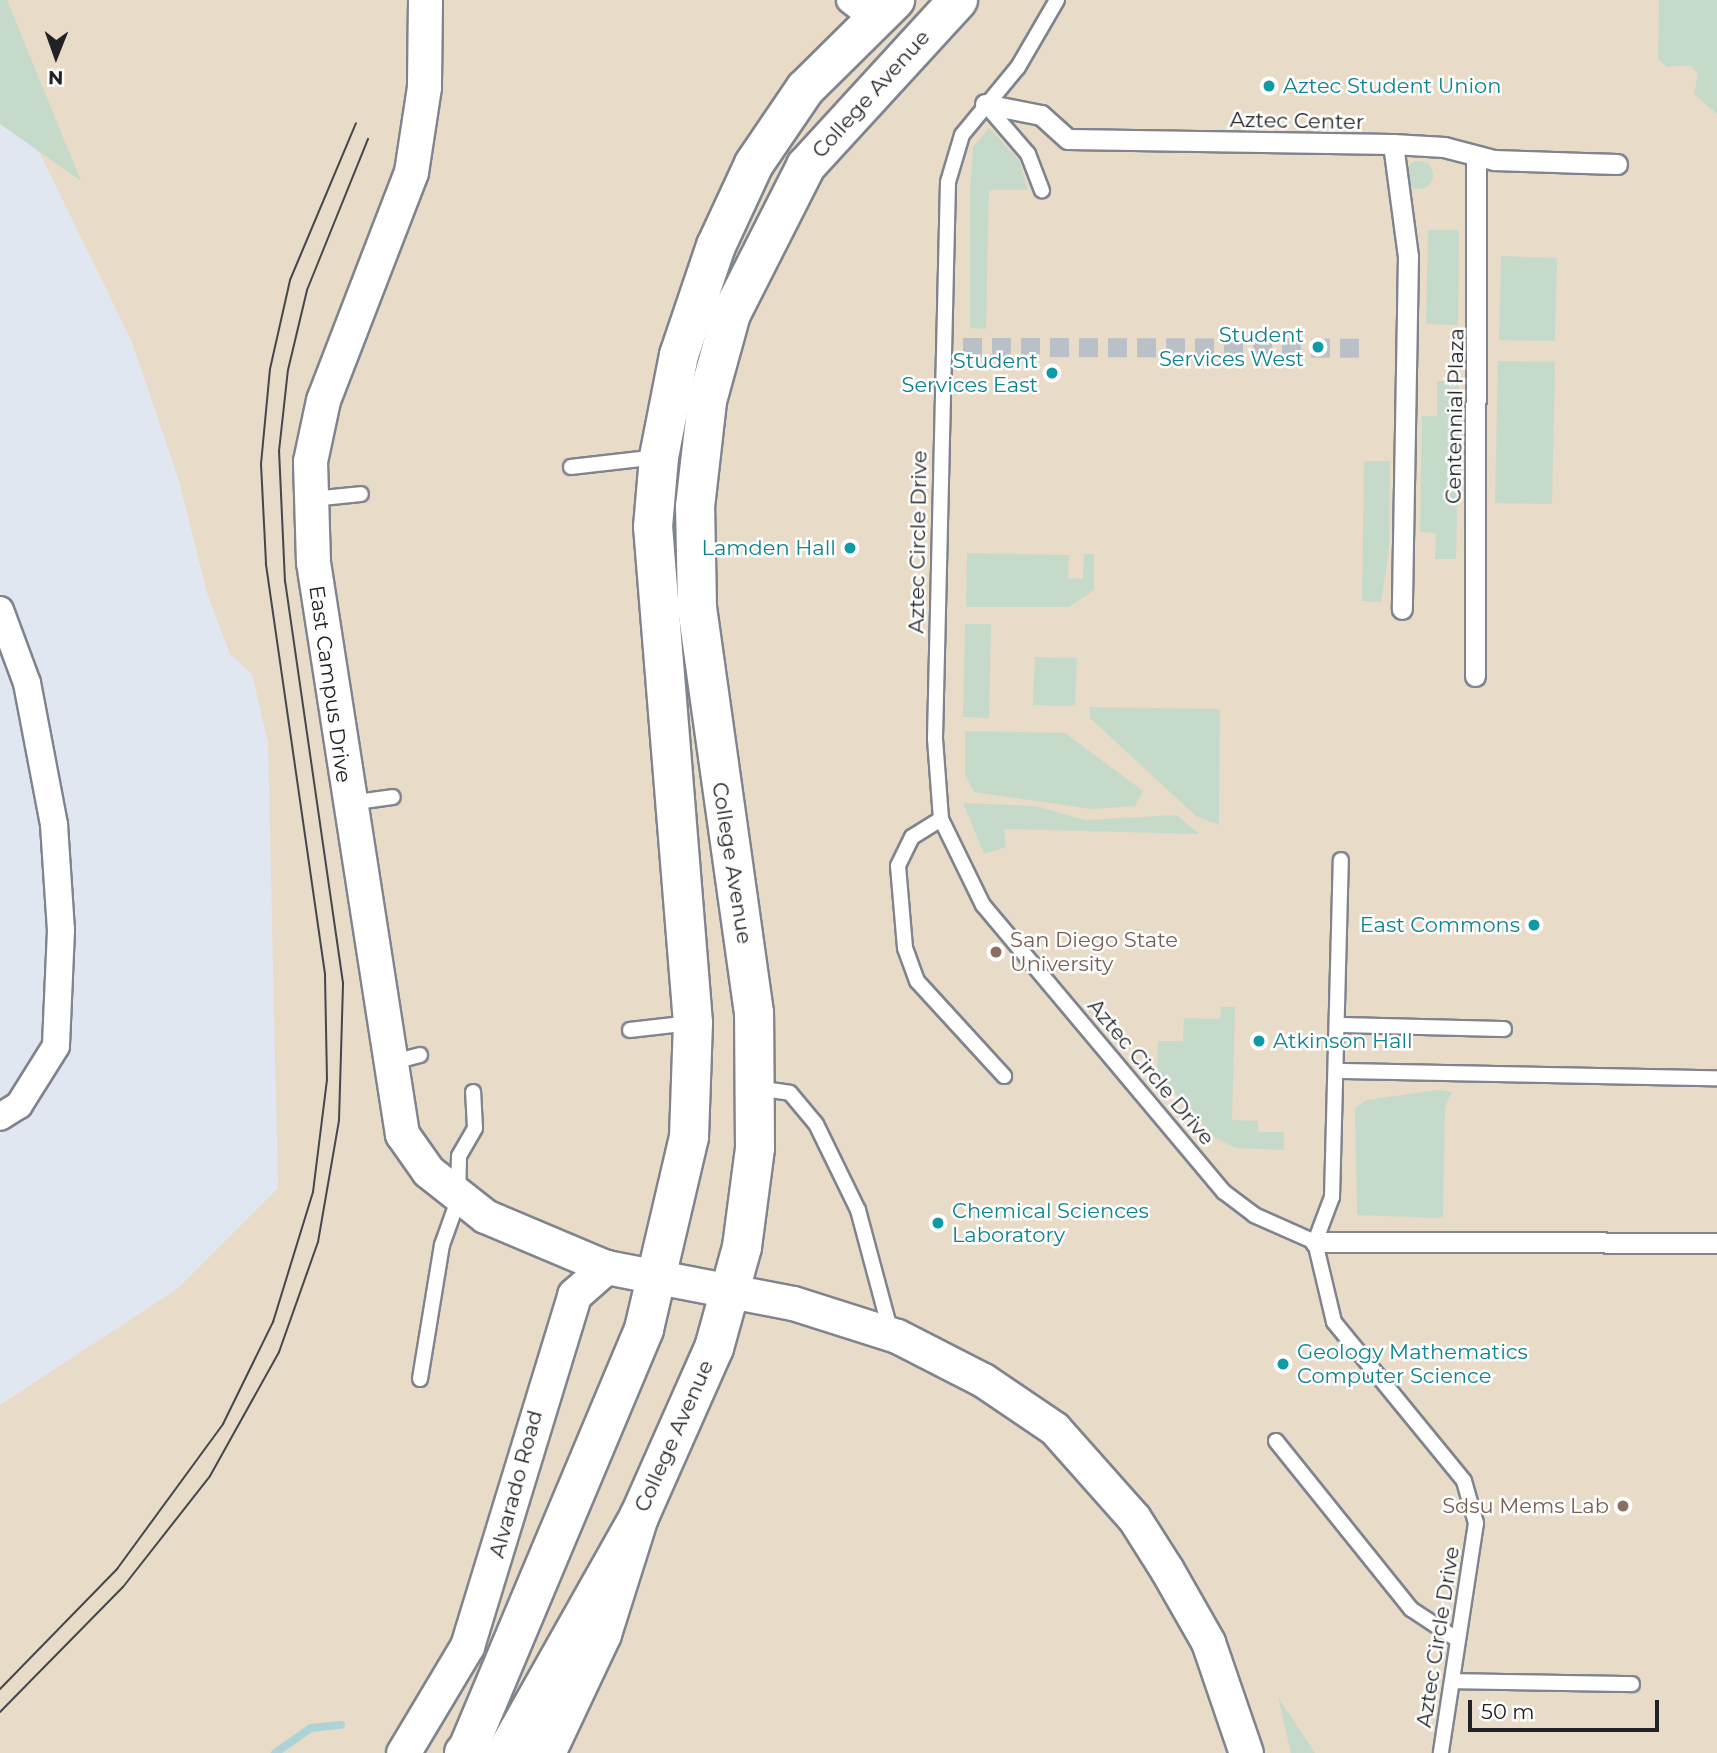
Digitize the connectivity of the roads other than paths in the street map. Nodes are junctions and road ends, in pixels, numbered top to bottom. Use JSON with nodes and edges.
{"nodes":[{"id":1,"x":425,"y":0,"type":"edge"},
{"id":2,"x":958,"y":0,"type":"edge"},
{"id":3,"x":1057,"y":0,"type":"edge"},
{"id":4,"x":873,"y":6,"type":"edge"},
{"id":5,"x":985,"y":104,"type":"junction"},
{"id":6,"x":829,"y":137,"type":"junction"},
{"id":7,"x":1393,"y":144,"type":"junction"},
{"id":8,"x":1476,"y":157,"type":"junction"},
{"id":9,"x":1617,"y":164,"type":"dead end"},
{"id":10,"x":1042,"y":190,"type":"dead end"},
{"id":11,"x":659,"y":457,"type":"junction"},
{"id":12,"x":571,"y":467,"type":"dead end"},
{"id":13,"x":361,"y":494,"type":"dead end"},
{"id":14,"x":312,"y":499,"type":"junction"},
{"id":15,"x":1402,"y":608,"type":"dead end"},
{"id":16,"x":0,"y":610,"type":"edge"},
{"id":17,"x":1475,"y":676,"type":"dead end"},
{"id":18,"x":393,"y":797,"type":"dead end"},
{"id":19,"x":347,"y":803,"type":"junction"},
{"id":20,"x":941,"y":819,"type":"junction"},
{"id":21,"x":1341,"y":860,"type":"dead end"},
{"id":22,"x":693,"y":1023,"type":"junction"},
{"id":23,"x":1339,"y":1025,"type":"junction"},
{"id":24,"x":1504,"y":1029,"type":"dead end"},
{"id":25,"x":630,"y":1030,"type":"dead end"},
{"id":26,"x":1338,"y":1071,"type":"junction"},
{"id":27,"x":1004,"y":1076,"type":"dead end"},
{"id":28,"x":1717,"y":1078,"type":"edge"},
{"id":29,"x":754,"y":1088,"type":"junction"},
{"id":30,"x":473,"y":1092,"type":"dead end"},
{"id":31,"x":0,"y":1117,"type":"edge"},
{"id":32,"x":457,"y":1200,"type":"junction"},
{"id":33,"x":1315,"y":1242,"type":"junction"},
{"id":34,"x":1717,"y":1243,"type":"edge"},
{"id":35,"x":606,"y":1268,"type":"junction"},
{"id":36,"x":660,"y":1276,"type":"junction"},
{"id":37,"x":732,"y":1291,"type":"junction"},
{"id":38,"x":891,"y":1335,"type":"junction"},
{"id":39,"x":420,"y":1379,"type":"dead end"},
{"id":40,"x":1276,"y":1441,"type":"dead end"},
{"id":41,"x":639,"y":1517,"type":"junction"},
{"id":42,"x":1458,"y":1640,"type":"junction"},
{"id":43,"x":1452,"y":1681,"type":"junction"},
{"id":44,"x":1632,"y":1684,"type":"dead end"},
{"id":45,"x":477,"y":1751,"type":"edge"},
{"id":46,"x":403,"y":1753,"type":"edge"},
{"id":47,"x":545,"y":1753,"type":"edge"},
{"id":48,"x":1246,"y":1753,"type":"edge"},
{"id":49,"x":1441,"y":1753,"type":"edge"}],
"edges":[{"from":1,"to":14,"type":"street","name":"East Campus Drive"},
{"from":2,"to":6,"type":"main road","name":"College Avenue"},
{"from":3,"to":5,"type":"lane","name":"Aztec Circle Drive"},
{"from":4,"to":6,"type":"main road"},
{"from":4,"to":11,"type":"main road","name":"College Avenue"},
{"from":5,"to":7,"type":"street","name":"Aztec Center"},
{"from":5,"to":10,"type":"lane"},
{"from":5,"to":20,"type":"lane","name":"Aztec Circle Drive"},
{"from":6,"to":29,"type":"main road","name":"College Avenue"},
{"from":7,"to":8,"type":"street","name":"Aztec Center"},
{"from":7,"to":15,"type":"street"},
{"from":8,"to":9,"type":"street","name":"Aztec Center"},
{"from":8,"to":17,"type":"street","name":"Centennial Plaza"},
{"from":11,"to":12,"type":"lane"},
{"from":11,"to":22,"type":"main road","name":"College Avenue"},
{"from":13,"to":14,"type":"lane"},
{"from":14,"to":19,"type":"street","name":"East Campus Drive"},
{"from":16,"to":31,"type":"street"},
{"from":18,"to":19,"type":"lane"},
{"from":19,"to":32,"type":"street","name":"East Campus Drive"},
{"from":20,"to":27,"type":"lane"},
{"from":20,"to":33,"type":"lane","name":"Aztec Circle Drive"},
{"from":21,"to":23,"type":"lane"},
{"from":22,"to":25,"type":"lane"},
{"from":22,"to":36,"type":"main road","name":"College Avenue"},
{"from":23,"to":24,"type":"lane"},
{"from":23,"to":26,"type":"lane"},
{"from":26,"to":28,"type":"lane"},
{"from":26,"to":33,"type":"lane"},
{"from":29,"to":37,"type":"main road","name":"College Avenue"},
{"from":29,"to":38,"type":"lane"},
{"from":30,"to":32,"type":"lane"},
{"from":32,"to":35,"type":"street","name":"East Campus Drive"},
{"from":32,"to":39,"type":"lane"},
{"from":33,"to":34,"type":"street"},
{"from":33,"to":42,"type":"lane","name":"Aztec Circle Drive"},
{"from":35,"to":36,"type":"street"},
{"from":35,"to":46,"type":"street","name":"Alvarado Road"},
{"from":36,"to":37,"type":"street"},
{"from":36,"to":45,"type":"main road","name":"College Avenue"},
{"from":37,"to":38,"type":"street"},
{"from":37,"to":41,"type":"main road","name":"College Avenue"},
{"from":38,"to":48,"type":"street"},
{"from":40,"to":42,"type":"lane"},
{"from":41,"to":45,"type":"main road","name":"College Avenue"},
{"from":41,"to":47,"type":"main road"},
{"from":42,"to":43,"type":"lane","name":"Aztec Circle Drive"},
{"from":43,"to":44,"type":"lane"},
{"from":43,"to":49,"type":"lane","name":"Aztec Circle Drive"}]}
